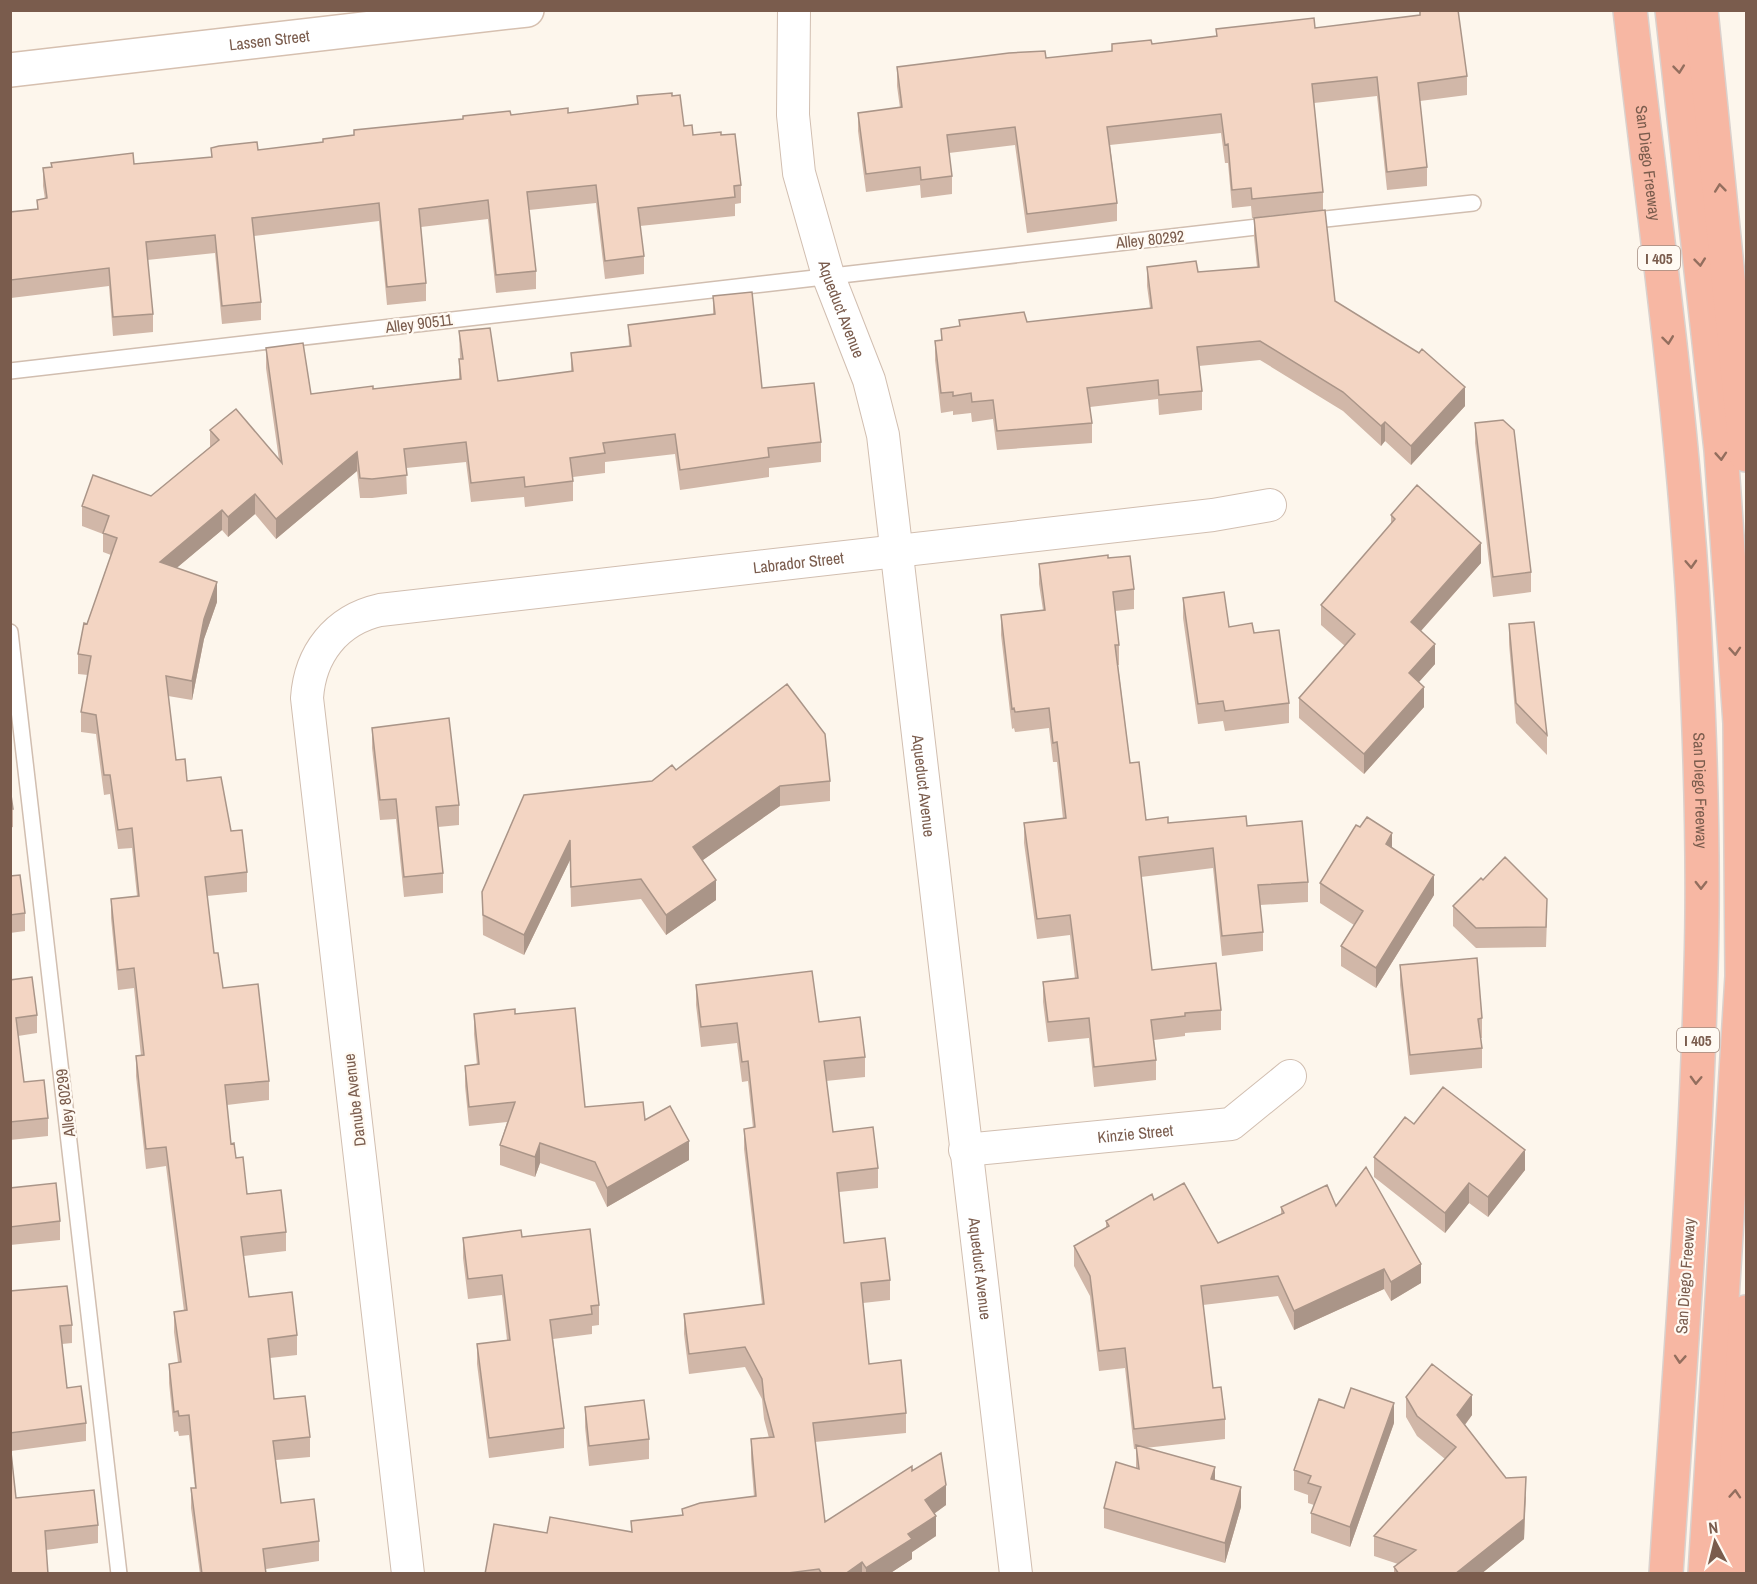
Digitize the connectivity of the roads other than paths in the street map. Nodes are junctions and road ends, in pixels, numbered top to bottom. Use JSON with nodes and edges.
{"nodes":[{"id":1,"x":527,"y":10,"type":"edge"},
{"id":2,"x":794,"y":10,"type":"edge"},
{"id":3,"x":1630,"y":10,"type":"edge"},
{"id":4,"x":1672,"y":10,"type":"edge"},
{"id":5,"x":1701,"y":10,"type":"edge"},
{"id":6,"x":10,"y":70,"type":"edge"},
{"id":7,"x":1473,"y":202,"type":"dead end"},
{"id":8,"x":828,"y":275,"type":"junction"},
{"id":9,"x":10,"y":371,"type":"edge"},
{"id":10,"x":1746,"y":455,"type":"edge"},
{"id":11,"x":1270,"y":505,"type":"dead end"},
{"id":12,"x":897,"y":550,"type":"junction"},
{"id":13,"x":10,"y":632,"type":"edge"},
{"id":14,"x":335,"y":633,"type":"joint"},
{"id":15,"x":1290,"y":1076,"type":"dead end"},
{"id":16,"x":965,"y":1150,"type":"junction"},
{"id":17,"x":1746,"y":1312,"type":"edge"},
{"id":18,"x":119,"y":1574,"type":"edge"},
{"id":19,"x":408,"y":1574,"type":"edge"},
{"id":20,"x":1016,"y":1574,"type":"edge"},
{"id":21,"x":1666,"y":1574,"type":"edge"},
{"id":22,"x":1705,"y":1574,"type":"edge"},
{"id":23,"x":1730,"y":1574,"type":"edge"}],
"edges":[{"from":1,"to":6,"type":"main road","name":"Lassen Street"},
{"from":2,"to":8,"type":"street","name":"Aqueduct Avenue"},
{"from":3,"to":21,"type":"highway","name":"San Diego Freeway","number":"I 405","one_way":true},
{"from":4,"to":22,"type":"highway","one_way":true},
{"from":10,"to":5,"type":"highway","one_way":true},
{"from":7,"to":8,"type":"lane","name":"Alley 80292"},
{"from":8,"to":9,"type":"lane","name":"Alley 90511"},
{"from":8,"to":12,"type":"street","name":"Aqueduct Avenue"},
{"from":11,"to":12,"type":"street","name":"Labrador Street"},
{"from":12,"to":14,"type":"street","name":"Labrador Street"},
{"from":12,"to":16,"type":"street","name":"Aqueduct Avenue"},
{"from":13,"to":18,"type":"lane","name":"Alley 80299"},
{"from":14,"to":19,"type":"street","name":"Danube Avenue"},
{"from":15,"to":16,"type":"street","name":"Kinzie Street"},
{"from":16,"to":20,"type":"street","name":"Aqueduct Avenue"},
{"from":23,"to":17,"type":"highway","one_way":true}]}
